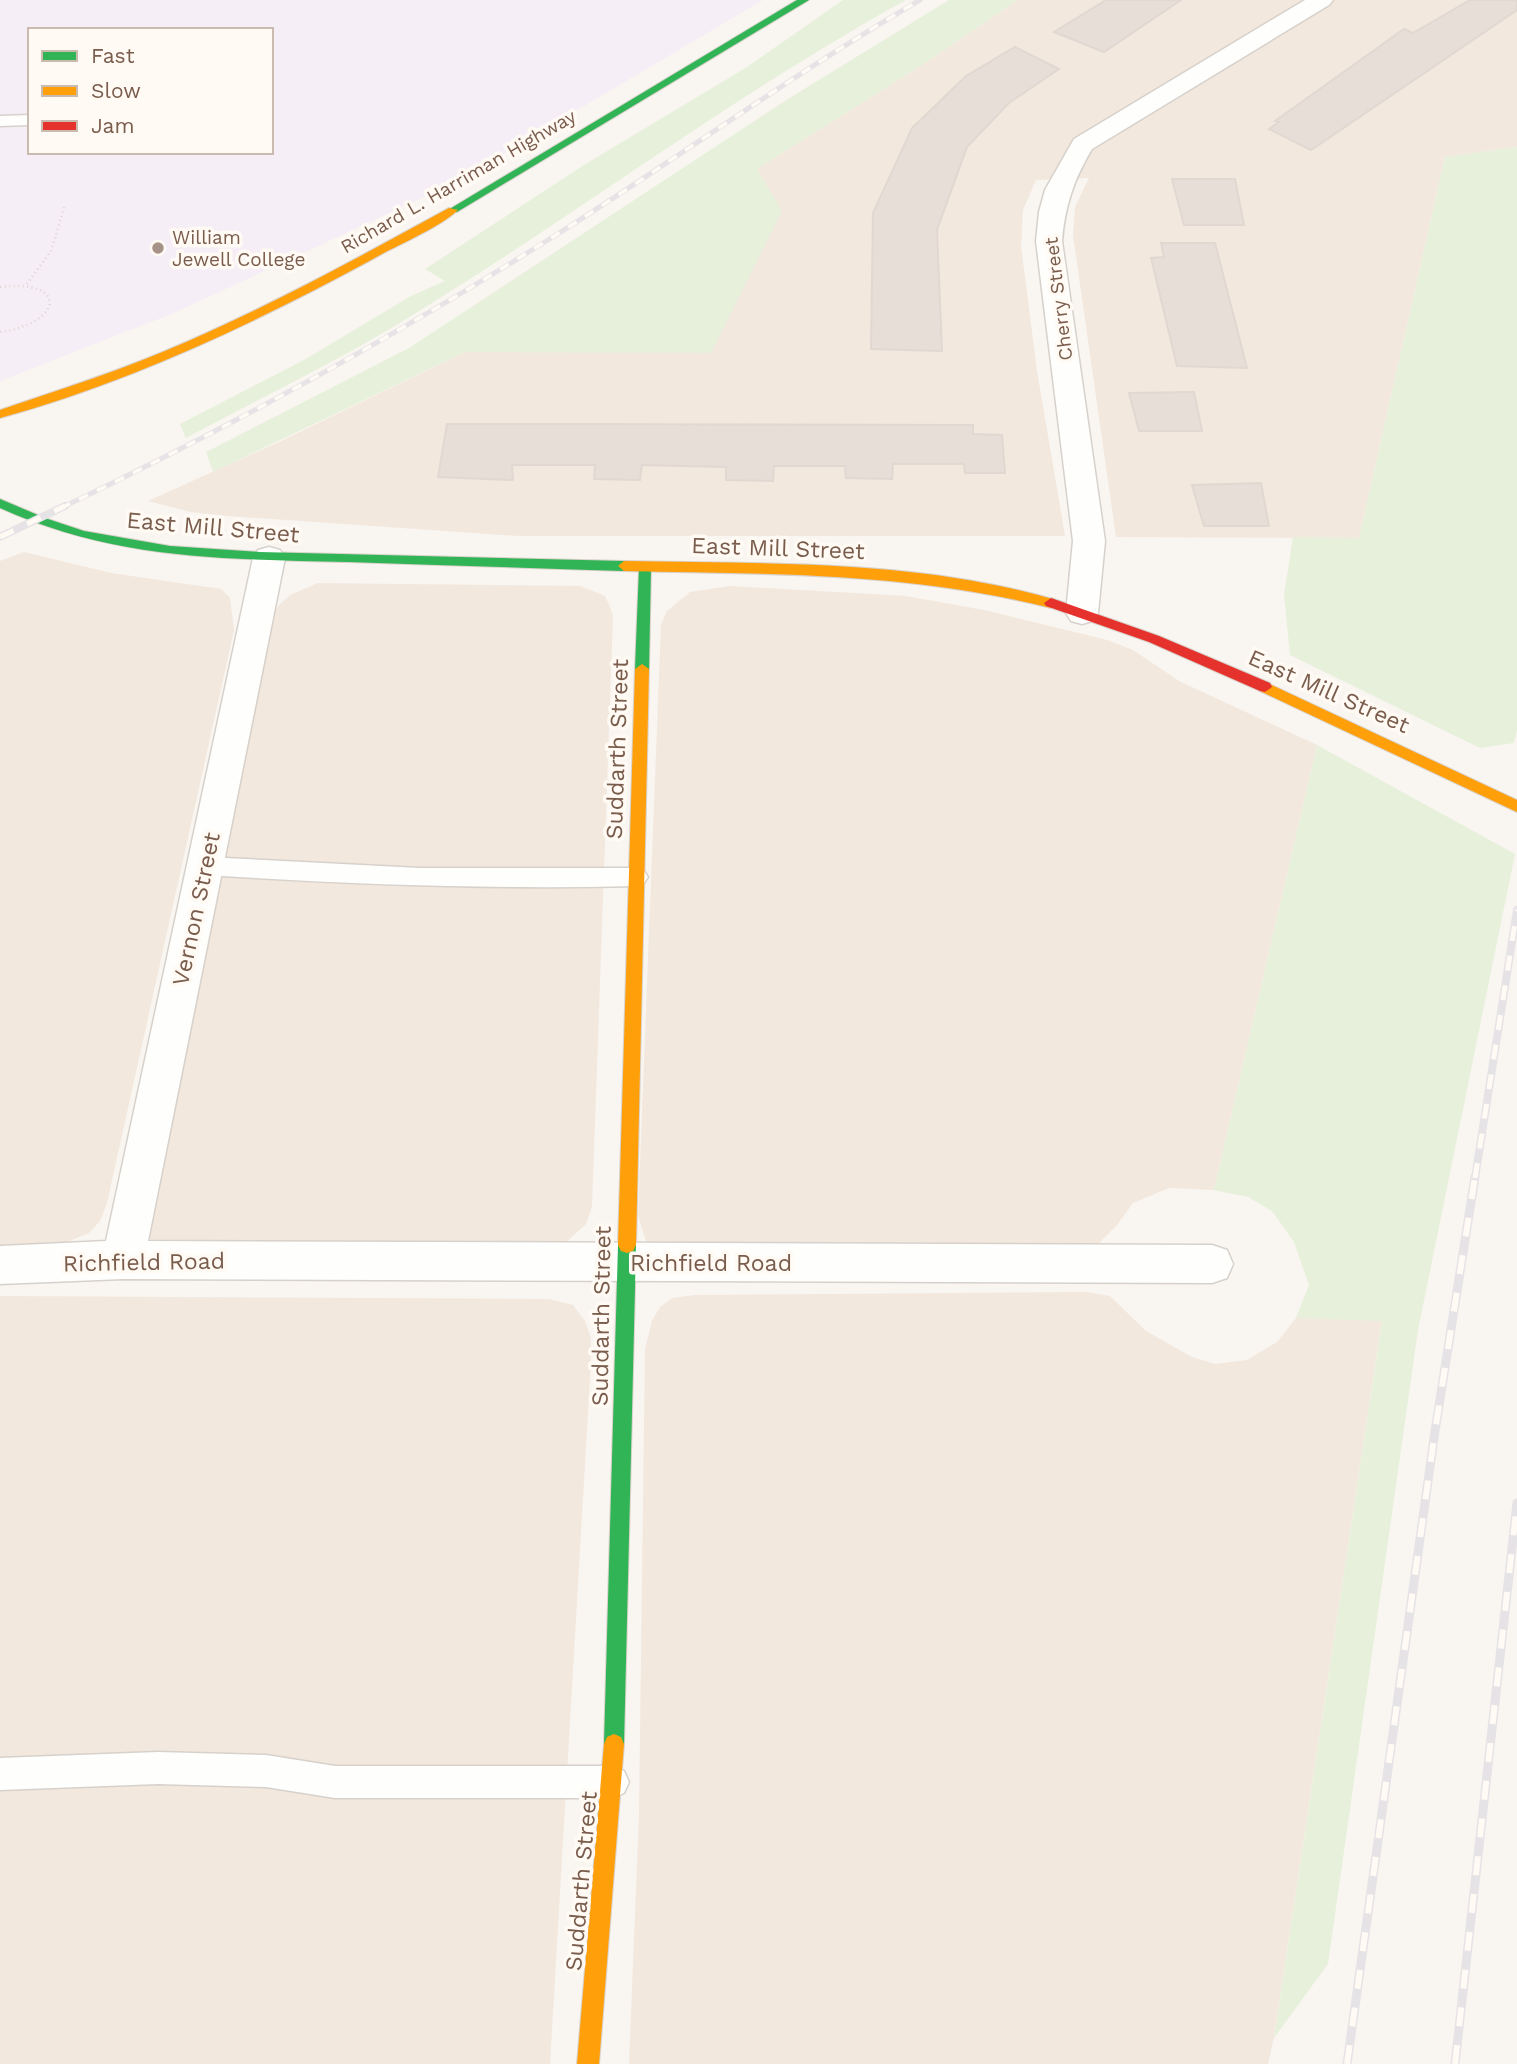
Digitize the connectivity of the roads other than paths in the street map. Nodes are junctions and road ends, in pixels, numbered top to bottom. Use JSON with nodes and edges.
{"nodes":[{"id":1,"x":804,"y":0,"type":"edge"},
{"id":2,"x":1321,"y":0,"type":"edge"},
{"id":3,"x":28,"y":120,"type":"edge"},
{"id":4,"x":0,"y":121,"type":"edge"},
{"id":5,"x":0,"y":414,"type":"edge"},
{"id":6,"x":0,"y":503,"type":"edge"},
{"id":7,"x":0,"y":514,"type":"edge"},
{"id":8,"x":21,"y":516,"type":"junction"},
{"id":9,"x":269,"y":558,"type":"junction"},
{"id":10,"x":645,"y":568,"type":"junction"},
{"id":11,"x":1082,"y":613,"type":"junction"},
{"id":12,"x":1517,"y":806,"type":"edge"},
{"id":13,"x":205,"y":866,"type":"junction"},
{"id":14,"x":636,"y":877,"type":"junction"},
{"id":15,"x":123,"y":1260,"type":"junction"},
{"id":16,"x":625,"y":1263,"type":"junction"},
{"id":17,"x":1212,"y":1264,"type":"dead end"},
{"id":18,"x":0,"y":1265,"type":"edge"},
{"id":19,"x":0,"y":1774,"type":"edge"},
{"id":20,"x":612,"y":1782,"type":"junction"},
{"id":21,"x":588,"y":2064,"type":"edge"}],
"edges":[{"from":1,"to":5,"type":"street","name":"Richard L. Harriman Highway"},
{"from":2,"to":11,"type":"street","name":"Cherry Street"},
{"from":3,"to":4,"type":"lane"},
{"from":6,"to":8,"type":"street","name":"East Mill Street"},
{"from":7,"to":8,"type":"street"},
{"from":8,"to":9,"type":"street","name":"East Mill Street"},
{"from":9,"to":10,"type":"street","name":"East Mill Street"},
{"from":9,"to":13,"type":"street","name":"Vernon Street"},
{"from":10,"to":11,"type":"street","name":"East Mill Street"},
{"from":10,"to":14,"type":"street","name":"Suddarth Street"},
{"from":11,"to":12,"type":"street","name":"East Mill Street"},
{"from":13,"to":14,"type":"lane"},
{"from":13,"to":15,"type":"street","name":"Vernon Street"},
{"from":14,"to":16,"type":"street","name":"Suddarth Street"},
{"from":15,"to":16,"type":"street","name":"Richfield Road"},
{"from":15,"to":18,"type":"street","name":"Richfield Road"},
{"from":16,"to":17,"type":"street","name":"Richfield Road"},
{"from":16,"to":20,"type":"street","name":"Suddarth Street"},
{"from":19,"to":20,"type":"lane"},
{"from":20,"to":21,"type":"street","name":"Suddarth Street"}]}
